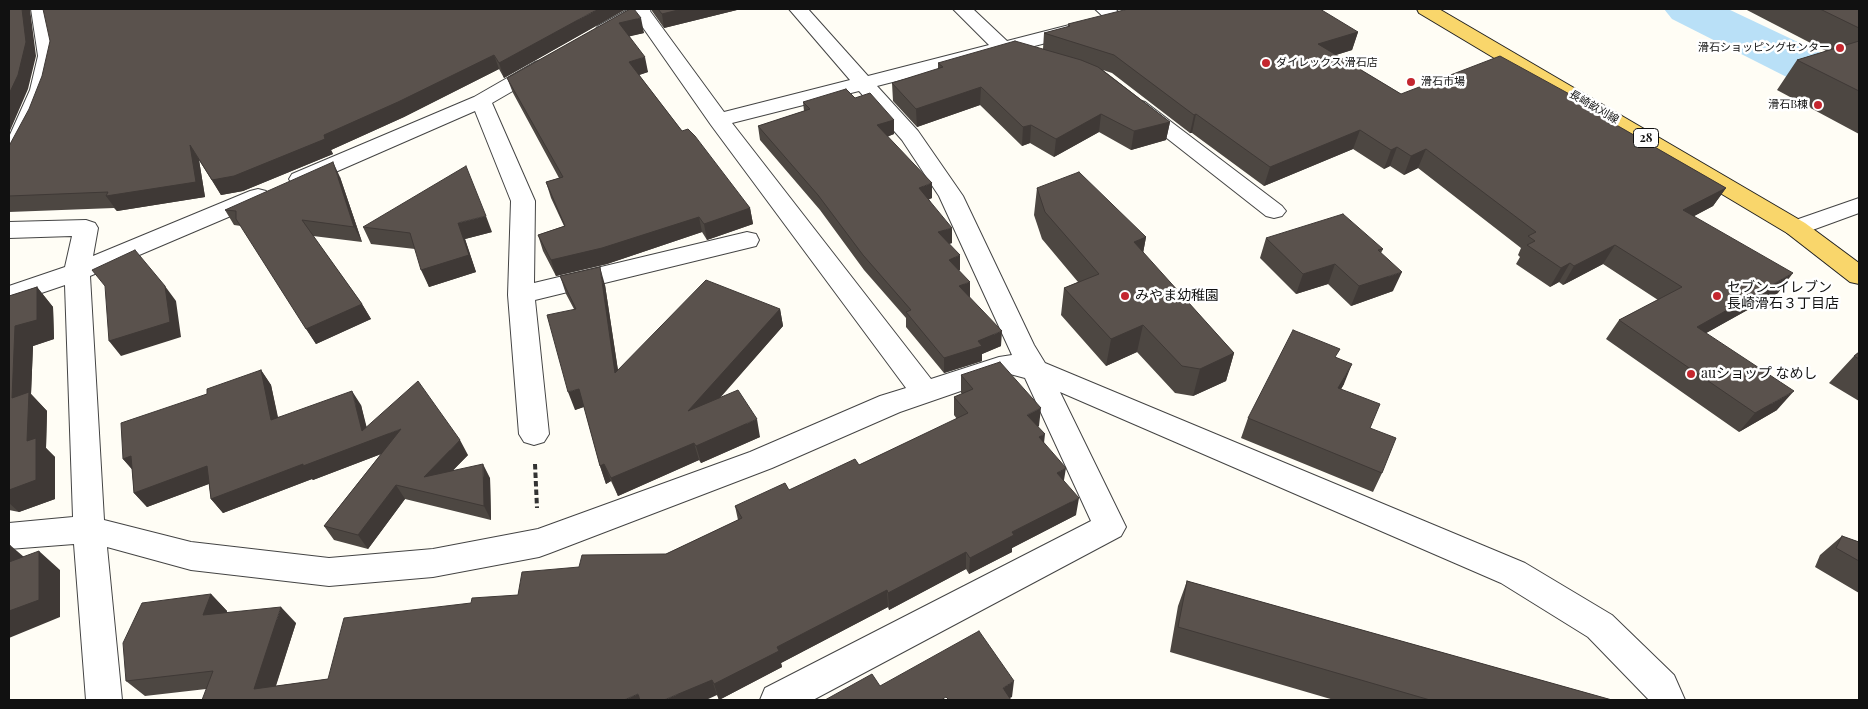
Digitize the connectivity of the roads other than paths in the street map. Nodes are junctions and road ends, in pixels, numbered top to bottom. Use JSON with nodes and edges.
{"nodes":[{"id":1,"x":40,"y":9,"type":"edge"},
{"id":2,"x":641,"y":9,"type":"edge"},
{"id":3,"x":798,"y":9,"type":"edge"},
{"id":4,"x":962,"y":9,"type":"edge"},
{"id":5,"x":1426,"y":9,"type":"edge"},
{"id":6,"x":1445,"y":9,"type":"edge"},
{"id":7,"x":1118,"y":14,"type":"edge"},
{"id":8,"x":590,"y":39,"type":"edge"},
{"id":9,"x":1003,"y":48,"type":"junction"},
{"id":10,"x":556,"y":58,"type":"edge"},
{"id":11,"x":1040,"y":59,"type":"edge"},
{"id":12,"x":863,"y":84,"type":"junction"},
{"id":13,"x":1120,"y":91,"type":"edge"},
{"id":14,"x":481,"y":101,"type":"junction"},
{"id":15,"x":719,"y":120,"type":"junction"},
{"id":16,"x":18,"y":124,"type":"edge"},
{"id":17,"x":9,"y":158,"type":"edge"},
{"id":18,"x":1859,"y":205,"type":"edge"},
{"id":19,"x":1274,"y":211,"type":"dead end"},
{"id":20,"x":1803,"y":226,"type":"junction"},
{"id":21,"x":9,"y":230,"type":"edge"},
{"id":22,"x":746,"y":240,"type":"dead end"},
{"id":23,"x":1859,"y":258,"type":"edge"},
{"id":24,"x":77,"y":272,"type":"junction"},
{"id":25,"x":1859,"y":276,"type":"edge"},
{"id":26,"x":521,"y":294,"type":"junction"},
{"id":27,"x":9,"y":295,"type":"edge"},
{"id":28,"x":1035,"y":370,"type":"junction"},
{"id":29,"x":926,"y":393,"type":"junction"},
{"id":30,"x":534,"y":434,"type":"road end"},
{"id":31,"x":89,"y":529,"type":"junction"},
{"id":32,"x":9,"y":536,"type":"edge"},
{"id":33,"x":104,"y":700,"type":"edge"},
{"id":34,"x":778,"y":700,"type":"edge"},
{"id":35,"x":1667,"y":700,"type":"edge"}],
"edges":[{"from":1,"to":16,"type":"street"},
{"from":2,"to":8,"type":"street"},
{"from":2,"to":15,"type":"street"},
{"from":3,"to":12,"type":"street"},
{"from":4,"to":9,"type":"street"},
{"from":5,"to":20,"type":"main road","name":"長崎畝刈線","number":"28"},
{"from":6,"to":20,"type":"main road","name":"長崎畝刈線","number":"28"},
{"from":7,"to":9,"type":"street"},
{"from":9,"to":11,"type":"street"},
{"from":9,"to":12,"type":"street"},
{"from":10,"to":14,"type":"street"},
{"from":12,"to":15,"type":"street"},
{"from":12,"to":28,"type":"street"},
{"from":13,"to":19,"type":"street"},
{"from":14,"to":24,"type":"street"},
{"from":14,"to":26,"type":"street"},
{"from":15,"to":29,"type":"street"},
{"from":16,"to":17,"type":"street"},
{"from":18,"to":20,"type":"street"},
{"from":20,"to":23,"type":"main road","name":"長崎畝刈線","number":"28"},
{"from":20,"to":25,"type":"main road","name":"長崎畝刈線","number":"28"},
{"from":21,"to":24,"type":"street"},
{"from":22,"to":26,"type":"street"},
{"from":24,"to":27,"type":"street"},
{"from":24,"to":31,"type":"street"},
{"from":26,"to":30,"type":"street"},
{"from":28,"to":29,"type":"street"},
{"from":28,"to":34,"type":"street"},
{"from":28,"to":35,"type":"street"},
{"from":29,"to":31,"type":"street"},
{"from":31,"to":32,"type":"street"},
{"from":31,"to":33,"type":"street"}]}
